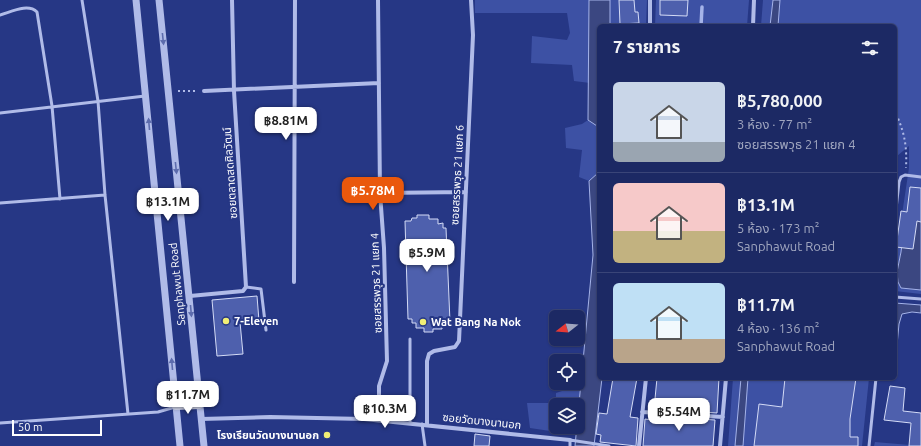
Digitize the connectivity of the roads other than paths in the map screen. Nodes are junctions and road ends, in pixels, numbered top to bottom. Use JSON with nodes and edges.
{"nodes":[{"id":1,"x":82,"y":0,"type":"edge"},
{"id":2,"x":136,"y":0,"type":"edge"},
{"id":3,"x":159,"y":0,"type":"edge"},
{"id":4,"x":232,"y":0,"type":"edge"},
{"id":5,"x":295,"y":0,"type":"edge"},
{"id":6,"x":378,"y":0,"type":"edge"},
{"id":7,"x":471,"y":0,"type":"edge"},
{"id":8,"x":650,"y":0,"type":"edge"},
{"id":9,"x":754,"y":0,"type":"edge"},
{"id":10,"x":0,"y":15,"type":"edge"},
{"id":11,"x":650,"y":24,"type":"edge"},
{"id":12,"x":753,"y":24,"type":"edge"},
{"id":13,"x":379,"y":83,"type":"junction"},
{"id":14,"x":294,"y":88,"type":"junction"},
{"id":15,"x":204,"y":91,"type":"road end"},
{"id":16,"x":234,"y":91,"type":"junction"},
{"id":17,"x":146,"y":96,"type":"junction"},
{"id":18,"x":98,"y":101,"type":"junction"},
{"id":19,"x":52,"y":106,"type":"junction"},
{"id":20,"x":0,"y":113,"type":"edge"},
{"id":21,"x":921,"y":177,"type":"edge"},
{"id":22,"x":466,"y":192,"type":"junction"},
{"id":23,"x":380,"y":193,"type":"junction"},
{"id":24,"x":104,"y":195,"type":"junction"},
{"id":25,"x":60,"y":198,"type":"junction"},
{"id":26,"x":897,"y":200,"type":"edge"},
{"id":27,"x":0,"y":203,"type":"edge"},
{"id":28,"x":294,"y":282,"type":"dead end"},
{"id":29,"x":246,"y":287,"type":"junction"},
{"id":30,"x":190,"y":296,"type":"junction"},
{"id":31,"x":897,"y":297,"type":"edge"},
{"id":32,"x":921,"y":299,"type":"edge"},
{"id":33,"x":266,"y":330,"type":"dead end"},
{"id":34,"x":410,"y":339,"type":"dead end"},
{"id":35,"x":646,"y":380,"type":"edge"},
{"id":36,"x":726,"y":380,"type":"edge"},
{"id":37,"x":876,"y":380,"type":"edge"},
{"id":38,"x":199,"y":404,"type":"junction"},
{"id":39,"x":176,"y":406,"type":"junction"},
{"id":40,"x":642,"y":412,"type":"junction"},
{"id":41,"x":128,"y":414,"type":"junction"},
{"id":42,"x":723,"y":418,"type":"junction"},
{"id":43,"x":200,"y":419,"type":"junction"},
{"id":44,"x":379,"y":420,"type":"junction"},
{"id":45,"x":0,"y":423,"type":"edge"},
{"id":46,"x":410,"y":423,"type":"junction"},
{"id":47,"x":425,"y":424,"type":"junction"},
{"id":48,"x":572,"y":441,"type":"junction"},
{"id":49,"x":180,"y":446,"type":"edge"},
{"id":50,"x":204,"y":446,"type":"edge"},
{"id":51,"x":425,"y":446,"type":"edge"},
{"id":52,"x":570,"y":446,"type":"edge"},
{"id":53,"x":609,"y":446,"type":"edge"},
{"id":54,"x":639,"y":446,"type":"edge"},
{"id":55,"x":720,"y":446,"type":"edge"},
{"id":56,"x":868,"y":446,"type":"edge"}],
"edges":[{"from":1,"to":18,"type":"lane"},
{"from":2,"to":17,"type":"street","name":"Sanphawut Road"},
{"from":3,"to":30,"type":"street","name":"Sanphawut Road","one_way":true},
{"from":4,"to":16,"type":"street","name":"ซอยตลาดสดศิลวัฒน์"},
{"from":5,"to":14,"type":"street"},
{"from":6,"to":13,"type":"street","name":"ซอยสรรพวุธ 21 แยก 4"},
{"from":7,"to":22,"type":"street","name":"ซอยสรรพวุธ 21 แยก 6"},
{"from":8,"to":11,"type":"street"},
{"from":9,"to":12,"type":"street"},
{"from":10,"to":19,"type":"lane"},
{"from":13,"to":14,"type":"street"},
{"from":13,"to":23,"type":"street","name":"ซอยสรรพวุธ 21 แยก 4"},
{"from":14,"to":16,"type":"street"},
{"from":14,"to":28,"type":"street"},
{"from":15,"to":16,"type":"street"},
{"from":16,"to":29,"type":"street","name":"ซอยตลาดสดศิลวัฒน์"},
{"from":17,"to":18,"type":"lane"},
{"from":39,"to":17,"type":"street","name":"Sanphawut Road","one_way":true},
{"from":18,"to":19,"type":"lane"},
{"from":18,"to":24,"type":"lane"},
{"from":19,"to":20,"type":"lane"},
{"from":19,"to":25,"type":"lane"},
{"from":21,"to":26,"type":"lane"},
{"from":22,"to":23,"type":"street"},
{"from":22,"to":47,"type":"street","name":"ซอยสรรพวุธ 21 แยก 6"},
{"from":23,"to":44,"type":"street","name":"ซอยสรรพวุธ 21 แยก 4"},
{"from":24,"to":25,"type":"lane"},
{"from":24,"to":41,"type":"lane"},
{"from":25,"to":27,"type":"lane"},
{"from":29,"to":30,"type":"street"},
{"from":29,"to":33,"type":"lane"},
{"from":30,"to":38,"type":"street","name":"Sanphawut Road","one_way":true},
{"from":31,"to":32,"type":"lane"},
{"from":34,"to":46,"type":"lane"},
{"from":35,"to":40,"type":"street"},
{"from":36,"to":42,"type":"street"},
{"from":37,"to":56,"type":"lane"},
{"from":38,"to":39,"type":"main road"},
{"from":38,"to":43,"type":"street","name":"Sanphawut Road"},
{"from":39,"to":41,"type":"lane"},
{"from":39,"to":49,"type":"street","name":"Sanphawut Road"},
{"from":40,"to":42,"type":"street"},
{"from":40,"to":54,"type":"street"},
{"from":41,"to":45,"type":"lane"},
{"from":42,"to":55,"type":"street"},
{"from":43,"to":44,"type":"street","name":"ซอยวัดบางนานอก"},
{"from":43,"to":50,"type":"street","name":"Sanphawut Road"},
{"from":44,"to":46,"type":"street","name":"ซอยวัดบางนานอก"},
{"from":46,"to":47,"type":"street","name":"ซอยวัดบางนานอก"},
{"from":47,"to":48,"type":"street","name":"ซอยวัดบางนานอก"},
{"from":47,"to":51,"type":"lane"},
{"from":48,"to":52,"type":"lane"},
{"from":48,"to":53,"type":"lane"}]}
